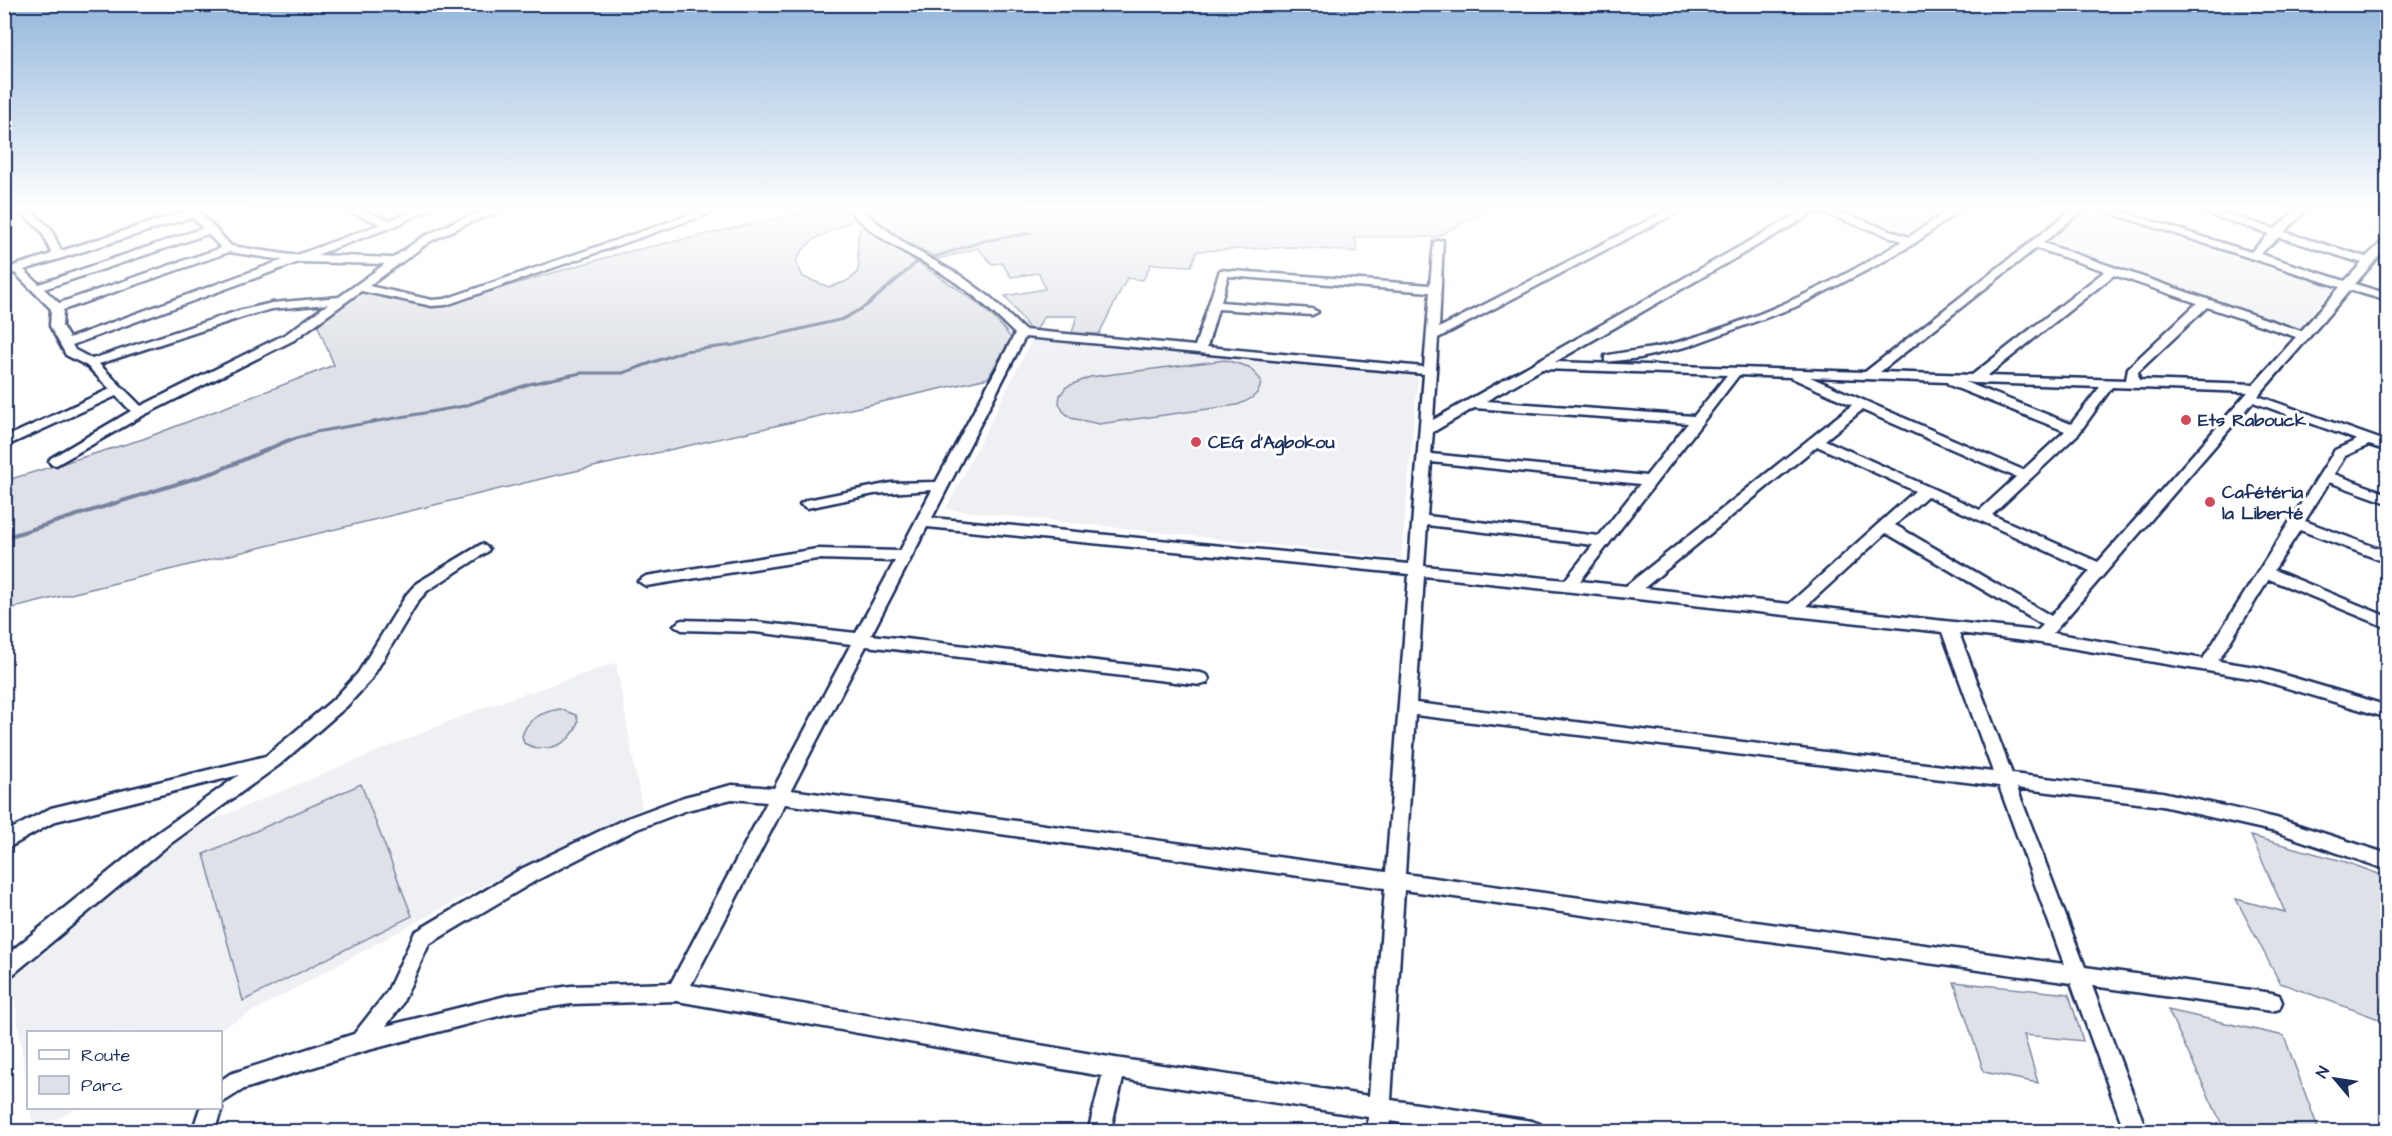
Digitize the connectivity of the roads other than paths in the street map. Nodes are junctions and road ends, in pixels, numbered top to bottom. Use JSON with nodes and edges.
{"nodes":[{"id":1,"x":38,"y":261,"type":"edge"},
{"id":2,"x":117,"y":261,"type":"edge"},
{"id":3,"x":193,"y":261,"type":"edge"},
{"id":4,"x":283,"y":261,"type":"edge"},
{"id":5,"x":398,"y":261,"type":"edge"},
{"id":6,"x":565,"y":261,"type":"edge"},
{"id":7,"x":926,"y":261,"type":"edge"},
{"id":8,"x":1438,"y":261,"type":"edge"},
{"id":9,"x":1578,"y":261,"type":"edge"},
{"id":10,"x":1724,"y":261,"type":"edge"},
{"id":11,"x":1878,"y":261,"type":"edge"},
{"id":12,"x":2014,"y":261,"type":"edge"},
{"id":13,"x":2084,"y":261,"type":"edge"},
{"id":14,"x":2268,"y":261,"type":"edge"},
{"id":15,"x":2368,"y":261,"type":"edge"},
{"id":16,"x":17,"y":269,"type":"junction"},
{"id":17,"x":2112,"y":271,"type":"junction"},
{"id":18,"x":4,"y":273,"type":"edge"},
{"id":19,"x":2347,"y":285,"type":"junction"},
{"id":20,"x":359,"y":287,"type":"junction"},
{"id":21,"x":37,"y":288,"type":"junction"},
{"id":22,"x":1436,"y":289,"type":"junction"},
{"id":23,"x":2388,"y":298,"type":"edge"},
{"id":24,"x":341,"y":300,"type":"junction"},
{"id":25,"x":2205,"y":302,"type":"junction"},
{"id":26,"x":1214,"y":305,"type":"junction"},
{"id":27,"x":57,"y":308,"type":"junction"},
{"id":28,"x":1312,"y":312,"type":"dead end"},
{"id":29,"x":1021,"y":333,"type":"junction"},
{"id":30,"x":1433,"y":336,"type":"junction"},
{"id":31,"x":2303,"y":336,"type":"junction"},
{"id":32,"x":67,"y":343,"type":"junction"},
{"id":33,"x":1200,"y":350,"type":"junction"},
{"id":34,"x":91,"y":363,"type":"junction"},
{"id":35,"x":1542,"y":364,"type":"junction"},
{"id":36,"x":1556,"y":365,"type":"junction"},
{"id":37,"x":1430,"y":371,"type":"junction"},
{"id":38,"x":1736,"y":371,"type":"junction"},
{"id":39,"x":1788,"y":373,"type":"junction"},
{"id":40,"x":1869,"y":375,"type":"junction"},
{"id":41,"x":1942,"y":378,"type":"junction"},
{"id":42,"x":1975,"y":379,"type":"junction"},
{"id":43,"x":2109,"y":383,"type":"junction"},
{"id":44,"x":2133,"y":384,"type":"junction"},
{"id":45,"x":118,"y":390,"type":"junction"},
{"id":46,"x":2253,"y":393,"type":"junction"},
{"id":47,"x":1473,"y":404,"type":"junction"},
{"id":48,"x":1860,"y":405,"type":"junction"},
{"id":49,"x":139,"y":412,"type":"junction"},
{"id":50,"x":1700,"y":420,"type":"junction"},
{"id":51,"x":1426,"y":430,"type":"junction"},
{"id":52,"x":2074,"y":430,"type":"junction"},
{"id":53,"x":2368,"y":440,"type":"junction"},
{"id":54,"x":1816,"y":441,"type":"junction"},
{"id":55,"x":4,"y":443,"type":"edge"},
{"id":56,"x":2388,"y":447,"type":"edge"},
{"id":57,"x":1425,"y":457,"type":"junction"},
{"id":58,"x":56,"y":461,"type":"dead end"},
{"id":59,"x":2024,"y":475,"type":"junction"},
{"id":60,"x":2325,"y":476,"type":"junction"},
{"id":61,"x":1650,"y":481,"type":"junction"},
{"id":62,"x":942,"y":486,"type":"junction"},
{"id":63,"x":1925,"y":490,"type":"junction"},
{"id":64,"x":2388,"y":499,"type":"edge"},
{"id":65,"x":807,"y":504,"type":"dead end"},
{"id":66,"x":1982,"y":516,"type":"junction"},
{"id":67,"x":1420,"y":520,"type":"junction"},
{"id":68,"x":924,"y":522,"type":"junction"},
{"id":69,"x":2296,"y":523,"type":"junction"},
{"id":70,"x":1886,"y":526,"type":"junction"},
{"id":71,"x":1603,"y":541,"type":"junction"},
{"id":72,"x":482,"y":549,"type":"dead end"},
{"id":73,"x":906,"y":556,"type":"junction"},
{"id":74,"x":2388,"y":558,"type":"edge"},
{"id":75,"x":2100,"y":569,"type":"junction"},
{"id":76,"x":1417,"y":571,"type":"junction"},
{"id":77,"x":2265,"y":572,"type":"junction"},
{"id":78,"x":646,"y":581,"type":"dead end"},
{"id":79,"x":1569,"y":585,"type":"junction"},
{"id":80,"x":1629,"y":592,"type":"junction"},
{"id":81,"x":1792,"y":610,"type":"junction"},
{"id":82,"x":2388,"y":623,"type":"edge"},
{"id":83,"x":2053,"y":624,"type":"junction"},
{"id":84,"x":682,"y":625,"type":"dead end"},
{"id":85,"x":1948,"y":627,"type":"junction"},
{"id":86,"x":2041,"y":637,"type":"junction"},
{"id":87,"x":862,"y":640,"type":"junction"},
{"id":88,"x":2208,"y":663,"type":"junction"},
{"id":89,"x":1201,"y":679,"type":"dead end"},
{"id":90,"x":1407,"y":708,"type":"junction"},
{"id":91,"x":2388,"y":712,"type":"edge"},
{"id":92,"x":273,"y":760,"type":"junction"},
{"id":93,"x":2005,"y":778,"type":"junction"},
{"id":94,"x":780,"y":796,"type":"junction"},
{"id":95,"x":4,"y":843,"type":"edge"},
{"id":96,"x":2388,"y":862,"type":"edge"},
{"id":97,"x":1395,"y":883,"type":"junction"},
{"id":98,"x":4,"y":970,"type":"edge"},
{"id":99,"x":2079,"y":976,"type":"junction"},
{"id":100,"x":677,"y":992,"type":"junction"},
{"id":101,"x":2272,"y":1002,"type":"dead end"},
{"id":102,"x":361,"y":1042,"type":"junction"},
{"id":103,"x":1115,"y":1068,"type":"junction"},
{"id":104,"x":222,"y":1093,"type":"edge"},
{"id":105,"x":1380,"y":1107,"type":"junction"},
{"id":106,"x":210,"y":1109,"type":"edge"},
{"id":107,"x":203,"y":1131,"type":"edge"},
{"id":108,"x":1099,"y":1131,"type":"edge"},
{"id":109,"x":1378,"y":1131,"type":"edge"},
{"id":110,"x":1532,"y":1131,"type":"edge"},
{"id":111,"x":2136,"y":1131,"type":"edge"}],
"edges":[{"from":1,"to":16,"type":"street"},
{"from":2,"to":21,"type":"street"},
{"from":3,"to":27,"type":"street"},
{"from":4,"to":32,"type":"street"},
{"from":5,"to":20,"type":"street"},
{"from":6,"to":20,"type":"street"},
{"from":7,"to":29,"type":"street"},
{"from":8,"to":22,"type":"street"},
{"from":9,"to":30,"type":"street"},
{"from":10,"to":35,"type":"street"},
{"from":11,"to":36,"type":"street"},
{"from":12,"to":40,"type":"street"},
{"from":13,"to":17,"type":"street"},
{"from":14,"to":19,"type":"street"},
{"from":15,"to":19,"type":"street"},
{"from":16,"to":18,"type":"street"},
{"from":16,"to":21,"type":"street"},
{"from":17,"to":25,"type":"street"},
{"from":17,"to":42,"type":"street"},
{"from":19,"to":23,"type":"street"},
{"from":19,"to":31,"type":"street"},
{"from":20,"to":24,"type":"street"},
{"from":21,"to":27,"type":"street"},
{"from":22,"to":26,"type":"street"},
{"from":22,"to":30,"type":"street"},
{"from":24,"to":34,"type":"street"},
{"from":24,"to":49,"type":"street"},
{"from":25,"to":31,"type":"street"},
{"from":25,"to":44,"type":"street"},
{"from":26,"to":28,"type":"street"},
{"from":26,"to":33,"type":"street"},
{"from":27,"to":32,"type":"street"},
{"from":29,"to":33,"type":"street"},
{"from":29,"to":62,"type":"street"},
{"from":30,"to":37,"type":"street"},
{"from":31,"to":46,"type":"street"},
{"from":32,"to":34,"type":"street"},
{"from":33,"to":37,"type":"street"},
{"from":34,"to":45,"type":"street"},
{"from":35,"to":36,"type":"street"},
{"from":35,"to":47,"type":"street"},
{"from":36,"to":38,"type":"street"},
{"from":37,"to":51,"type":"street"},
{"from":38,"to":39,"type":"street"},
{"from":38,"to":50,"type":"street"},
{"from":39,"to":40,"type":"street"},
{"from":39,"to":48,"type":"street"},
{"from":40,"to":41,"type":"street"},
{"from":41,"to":42,"type":"street"},
{"from":41,"to":52,"type":"street"},
{"from":42,"to":43,"type":"street"},
{"from":43,"to":44,"type":"street"},
{"from":43,"to":52,"type":"street"},
{"from":44,"to":46,"type":"street"},
{"from":45,"to":49,"type":"street"},
{"from":45,"to":55,"type":"street"},
{"from":46,"to":53,"type":"street"},
{"from":46,"to":75,"type":"street"},
{"from":47,"to":50,"type":"street"},
{"from":47,"to":51,"type":"street"},
{"from":48,"to":54,"type":"street"},
{"from":48,"to":59,"type":"street"},
{"from":49,"to":58,"type":"street"},
{"from":50,"to":61,"type":"street"},
{"from":51,"to":57,"type":"street"},
{"from":52,"to":59,"type":"street"},
{"from":53,"to":56,"type":"street"},
{"from":53,"to":60,"type":"street"},
{"from":54,"to":63,"type":"street"},
{"from":54,"to":80,"type":"street"},
{"from":57,"to":61,"type":"street"},
{"from":57,"to":67,"type":"street"},
{"from":59,"to":66,"type":"street"},
{"from":60,"to":64,"type":"street"},
{"from":60,"to":69,"type":"street"},
{"from":61,"to":71,"type":"street"},
{"from":62,"to":65,"type":"street"},
{"from":62,"to":68,"type":"street"},
{"from":63,"to":66,"type":"street"},
{"from":63,"to":70,"type":"street"},
{"from":66,"to":75,"type":"street"},
{"from":67,"to":71,"type":"street"},
{"from":67,"to":76,"type":"street"},
{"from":68,"to":73,"type":"street"},
{"from":68,"to":76,"type":"street"},
{"from":69,"to":74,"type":"street"},
{"from":69,"to":77,"type":"street"},
{"from":70,"to":81,"type":"street"},
{"from":70,"to":83,"type":"street"},
{"from":71,"to":79,"type":"street"},
{"from":72,"to":92,"type":"street"},
{"from":73,"to":78,"type":"street"},
{"from":73,"to":87,"type":"street"},
{"from":75,"to":83,"type":"street"},
{"from":76,"to":79,"type":"street"},
{"from":76,"to":90,"type":"street"},
{"from":77,"to":82,"type":"street"},
{"from":77,"to":88,"type":"street"},
{"from":79,"to":80,"type":"street"},
{"from":80,"to":81,"type":"street"},
{"from":81,"to":85,"type":"street"},
{"from":83,"to":86,"type":"street"},
{"from":84,"to":87,"type":"street"},
{"from":85,"to":86,"type":"street"},
{"from":85,"to":93,"type":"street"},
{"from":86,"to":88,"type":"street"},
{"from":87,"to":89,"type":"street"},
{"from":87,"to":94,"type":"street"},
{"from":88,"to":91,"type":"street"},
{"from":90,"to":93,"type":"street"},
{"from":90,"to":97,"type":"street"},
{"from":92,"to":95,"type":"street"},
{"from":92,"to":98,"type":"street"},
{"from":93,"to":96,"type":"street"},
{"from":93,"to":99,"type":"street"},
{"from":94,"to":97,"type":"street"},
{"from":94,"to":100,"type":"street"},
{"from":94,"to":102,"type":"street"},
{"from":97,"to":99,"type":"street"},
{"from":97,"to":105,"type":"street"},
{"from":99,"to":101,"type":"street"},
{"from":99,"to":111,"type":"street"},
{"from":100,"to":102,"type":"street"},
{"from":100,"to":103,"type":"street"},
{"from":102,"to":104,"type":"street"},
{"from":103,"to":105,"type":"street"},
{"from":103,"to":108,"type":"street"},
{"from":105,"to":109,"type":"street"},
{"from":105,"to":110,"type":"street"},
{"from":106,"to":107,"type":"street"}]}
